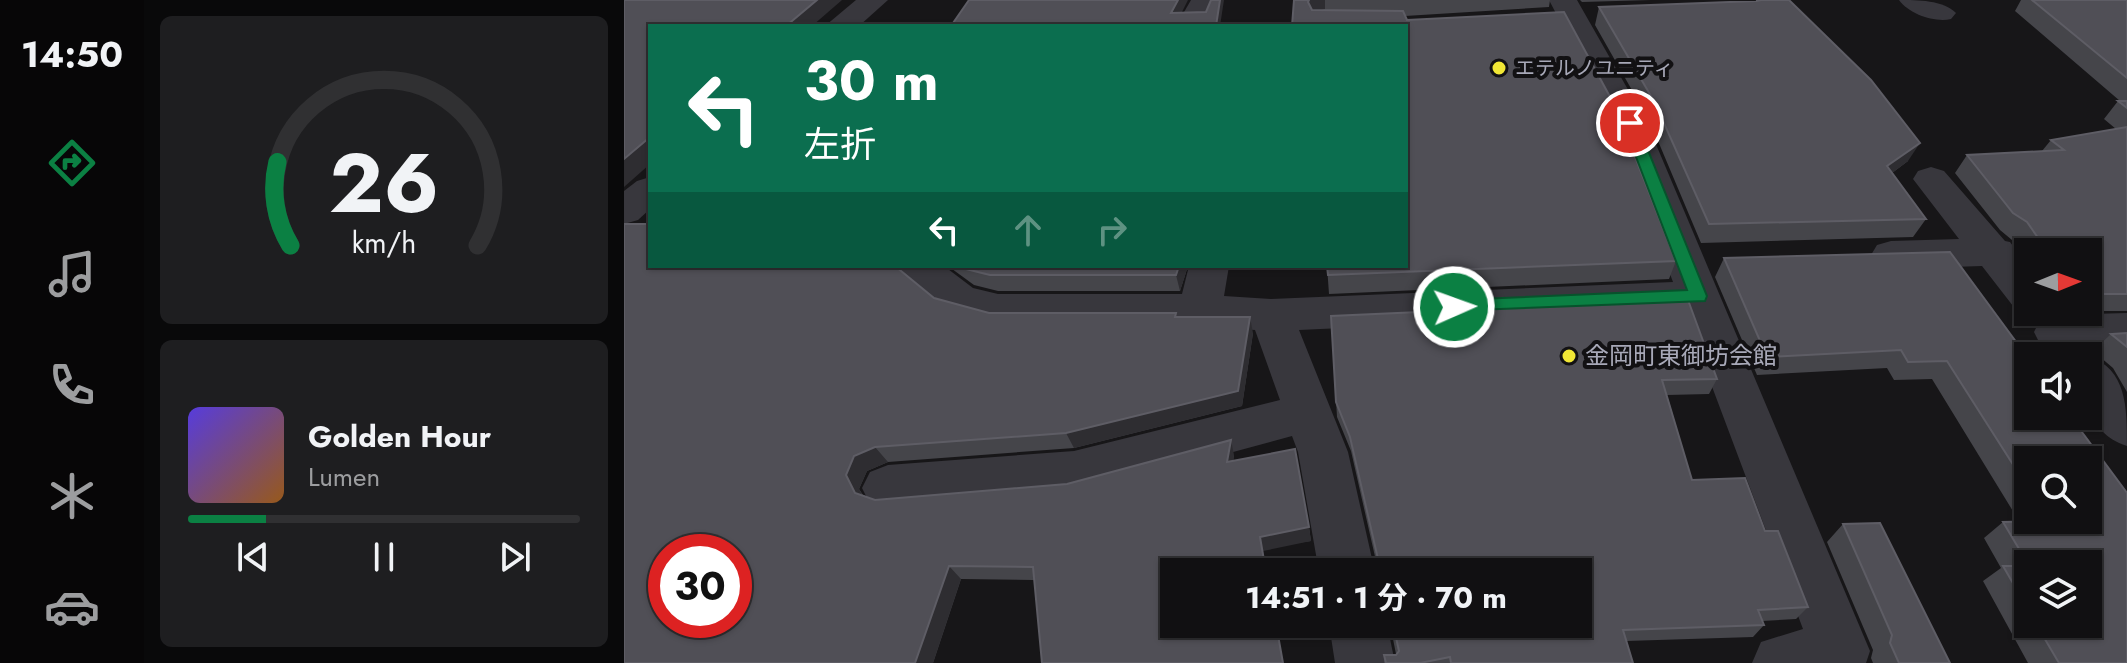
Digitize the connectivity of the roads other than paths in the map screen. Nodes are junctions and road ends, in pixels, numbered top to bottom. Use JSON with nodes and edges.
{"nodes":[{"id":1,"x":874,"y":0,"type":"edge"},
{"id":2,"x":1205,"y":0,"type":"edge"},
{"id":3,"x":1913,"y":0,"type":"edge"},
{"id":4,"x":1569,"y":13,"type":"edge"},
{"id":5,"x":1941,"y":13,"type":"dead end"},
{"id":6,"x":843,"y":24,"type":"edge"},
{"id":7,"x":1192,"y":24,"type":"edge"},
{"id":8,"x":1931,"y":179,"type":"dead end"},
{"id":9,"x":648,"y":191,"type":"edge"},
{"id":10,"x":624,"y":211,"type":"edge"},
{"id":11,"x":624,"y":224,"type":"edge"},
{"id":12,"x":648,"y":224,"type":"edge"},
{"id":13,"x":1996,"y":252,"type":"junction"},
{"id":14,"x":1856,"y":256,"type":"edge"},
{"id":15,"x":1731,"y":259,"type":"edge"},
{"id":16,"x":919,"y":268,"type":"edge"},
{"id":17,"x":1209,"y":268,"type":"edge"},
{"id":18,"x":2014,"y":276,"type":"edge"},
{"id":19,"x":1692,"y":278,"type":"junction"},
{"id":20,"x":1200,"y":310,"type":"junction"},
{"id":21,"x":1271,"y":315,"type":"junction"},
{"id":22,"x":2127,"y":330,"type":"edge"},
{"id":23,"x":2057,"y":333,"type":"edge"},
{"id":24,"x":2102,"y":393,"type":"edge"},
{"id":25,"x":1309,"y":412,"type":"junction"},
{"id":26,"x":2127,"y":426,"type":"edge"},
{"id":27,"x":888,"y":488,"type":"dead end"},
{"id":28,"x":1344,"y":558,"type":"edge"},
{"id":29,"x":1361,"y":638,"type":"edge"},
{"id":30,"x":1365,"y":663,"type":"edge"},
{"id":31,"x":1782,"y":663,"type":"edge"}],
"edges":[{"from":1,"to":6,"type":"street"},
{"from":2,"to":7,"type":"street"},
{"from":3,"to":5,"type":"street"},
{"from":4,"to":19,"type":"street"},
{"from":8,"to":13,"type":"street"},
{"from":9,"to":10,"type":"street"},
{"from":11,"to":12,"type":"street"},
{"from":13,"to":14,"type":"street"},
{"from":13,"to":18,"type":"street"},
{"from":15,"to":19,"type":"street"},
{"from":16,"to":20,"type":"street"},
{"from":17,"to":20,"type":"street"},
{"from":19,"to":21,"type":"street"},
{"from":19,"to":31,"type":"street"},
{"from":20,"to":21,"type":"street"},
{"from":21,"to":25,"type":"street"},
{"from":22,"to":23,"type":"street"},
{"from":24,"to":26,"type":"street"},
{"from":25,"to":27,"type":"street"},
{"from":25,"to":28,"type":"street"},
{"from":29,"to":30,"type":"street"}]}
